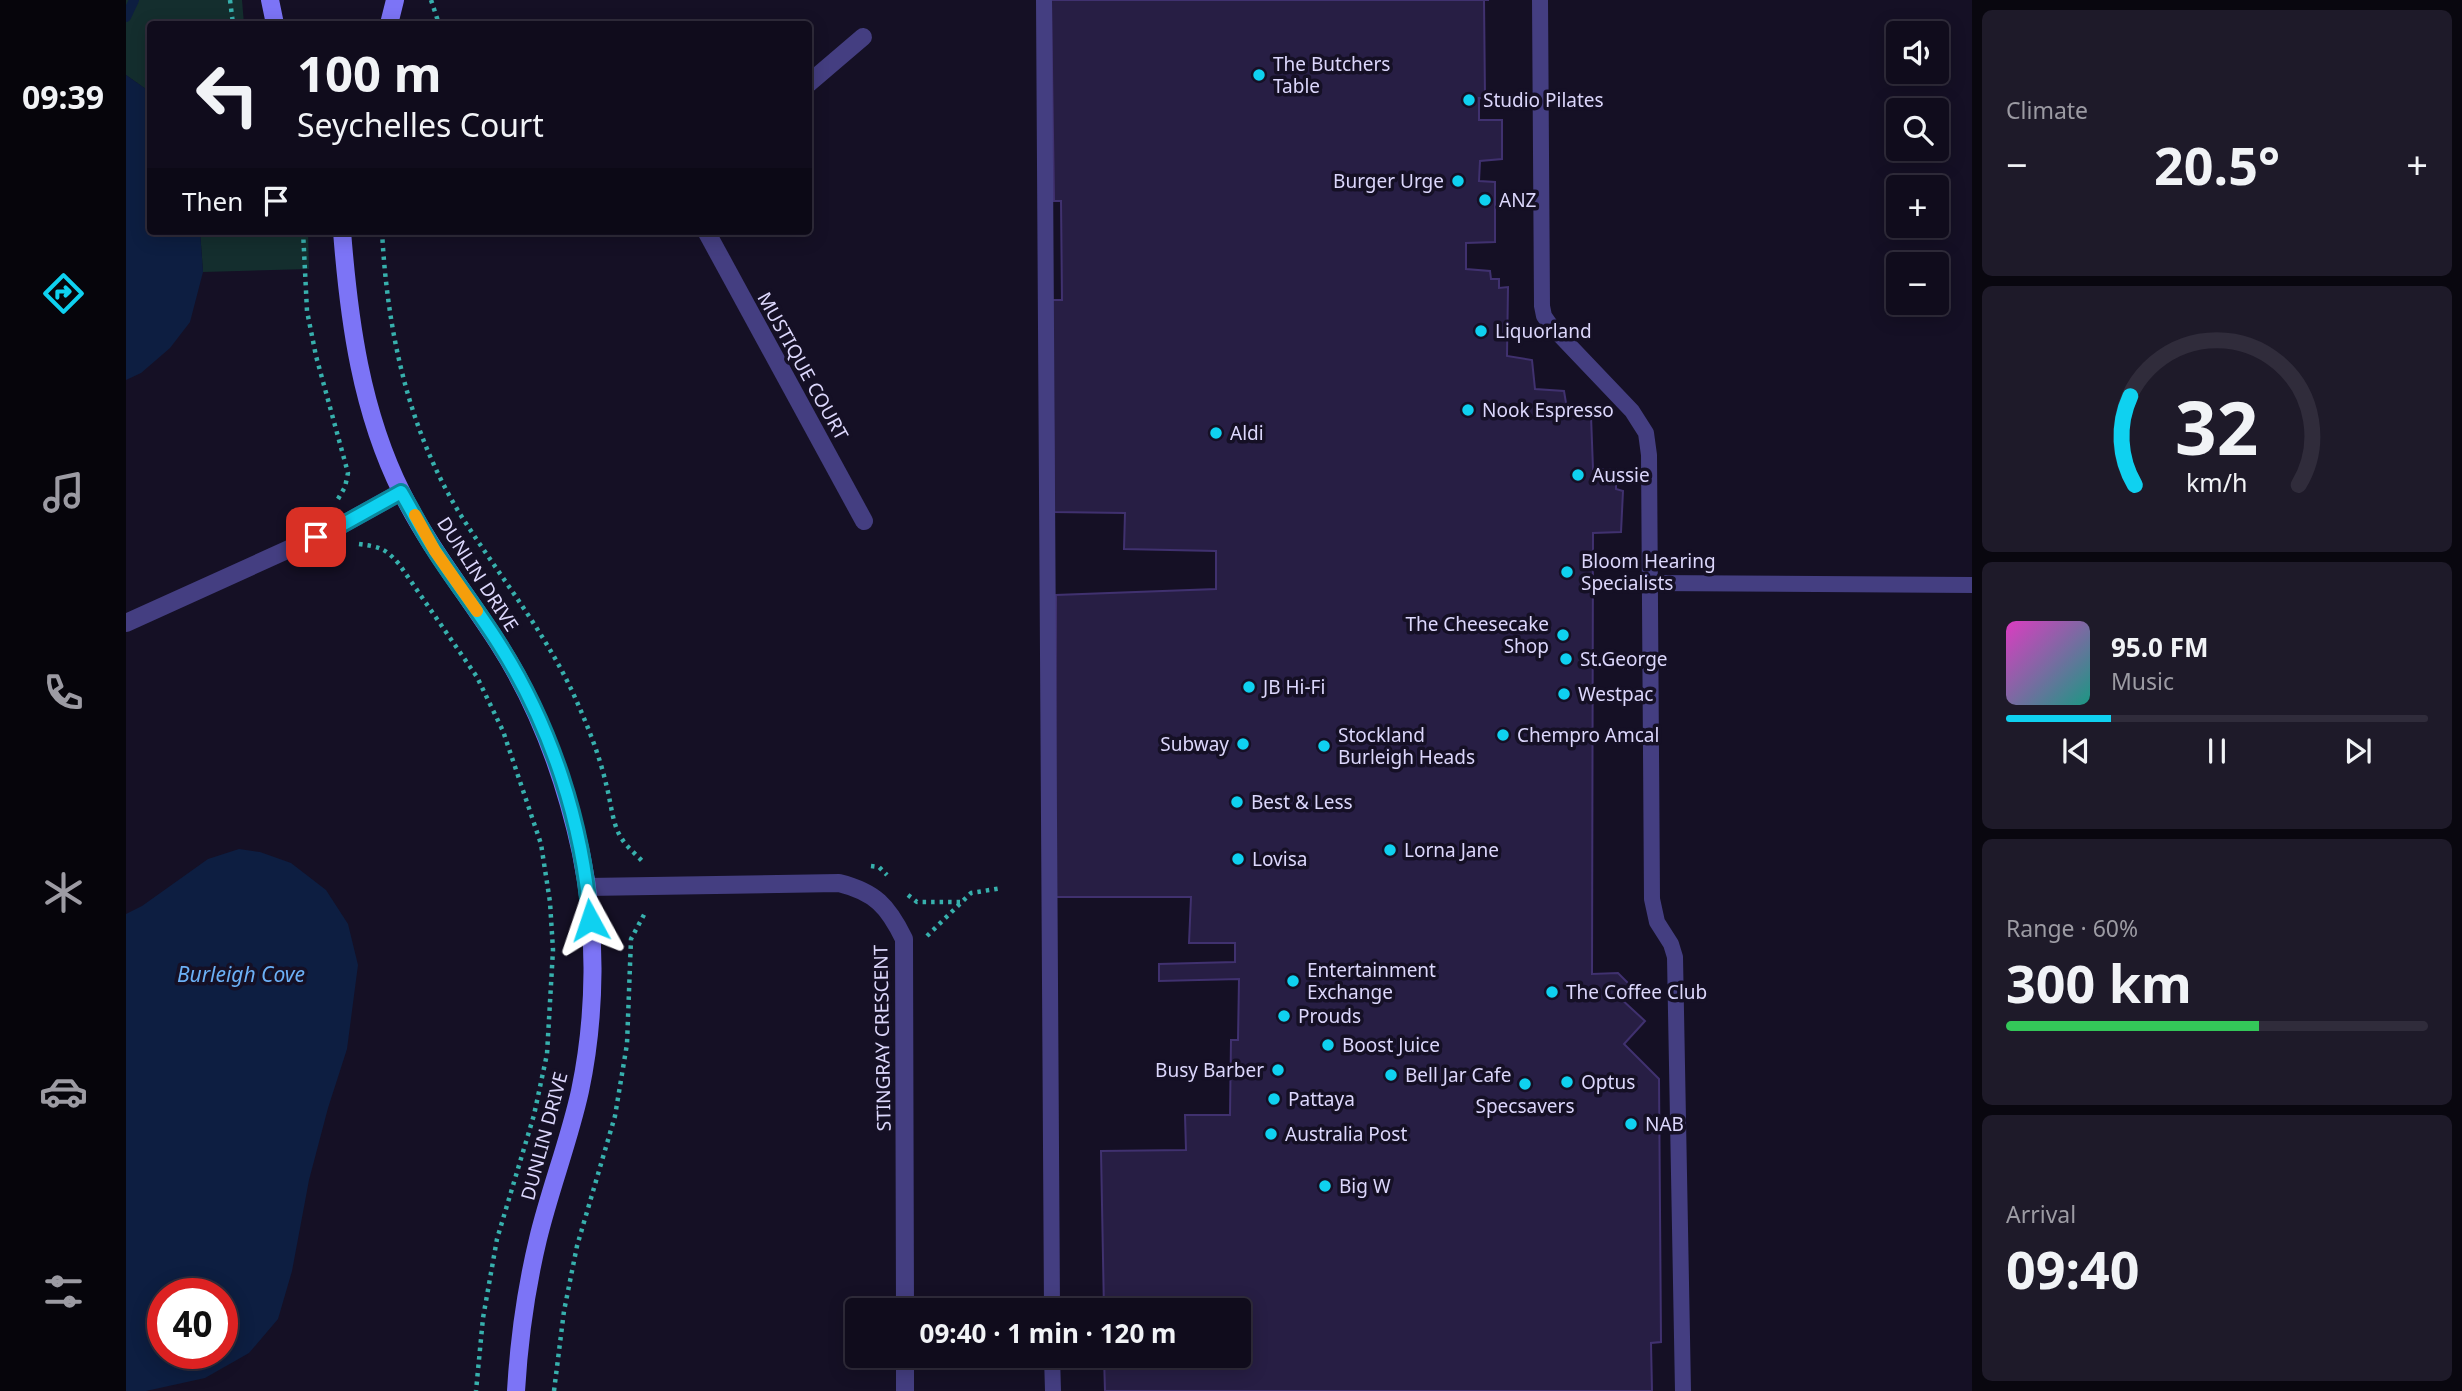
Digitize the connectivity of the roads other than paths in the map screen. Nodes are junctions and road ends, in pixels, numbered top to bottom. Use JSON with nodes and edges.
{"nodes":[{"id":1,"x":270,"y":0,"type":"edge"},
{"id":2,"x":395,"y":0,"type":"edge"},
{"id":3,"x":1044,"y":0,"type":"edge"},
{"id":4,"x":1540,"y":0,"type":"edge"},
{"id":5,"x":274,"y":21,"type":"edge"},
{"id":6,"x":390,"y":21,"type":"edge"},
{"id":7,"x":863,"y":37,"type":"dead end"},
{"id":8,"x":812,"y":81,"type":"edge"},
{"id":9,"x":342,"y":235,"type":"edge"},
{"id":10,"x":708,"y":235,"type":"edge"},
{"id":11,"x":401,"y":492,"type":"junction"},
{"id":12,"x":864,"y":522,"type":"dead end"},
{"id":13,"x":1651,"y":583,"type":"junction"},
{"id":14,"x":1972,"y":585,"type":"edge"},
{"id":15,"x":126,"y":623,"type":"edge"},
{"id":16,"x":587,"y":887,"type":"junction"},
{"id":17,"x":905,"y":1298,"type":"edge"},
{"id":18,"x":1052,"y":1298,"type":"edge"},
{"id":19,"x":905,"y":1368,"type":"edge"},
{"id":20,"x":1052,"y":1368,"type":"edge"},
{"id":21,"x":516,"y":1391,"type":"edge"},
{"id":22,"x":905,"y":1391,"type":"edge"},
{"id":23,"x":1053,"y":1391,"type":"edge"},
{"id":24,"x":1683,"y":1391,"type":"edge"}],
"edges":[{"from":1,"to":5,"type":"street"},
{"from":2,"to":6,"type":"street"},
{"from":3,"to":18,"type":"lane"},
{"from":4,"to":13,"type":"lane"},
{"from":7,"to":8,"type":"street"},
{"from":9,"to":11,"type":"street","name":"DUNLIN DRIVE"},
{"from":10,"to":12,"type":"street","name":"MUSTIQUE COURT"},
{"from":11,"to":15,"type":"street"},
{"from":11,"to":16,"type":"street","name":"DUNLIN DRIVE"},
{"from":13,"to":14,"type":"lane"},
{"from":13,"to":24,"type":"lane"},
{"from":16,"to":17,"type":"street","name":"STINGRAY CRESCENT"},
{"from":16,"to":21,"type":"street","name":"DUNLIN DRIVE"},
{"from":19,"to":22,"type":"street"},
{"from":20,"to":23,"type":"lane"}]}
